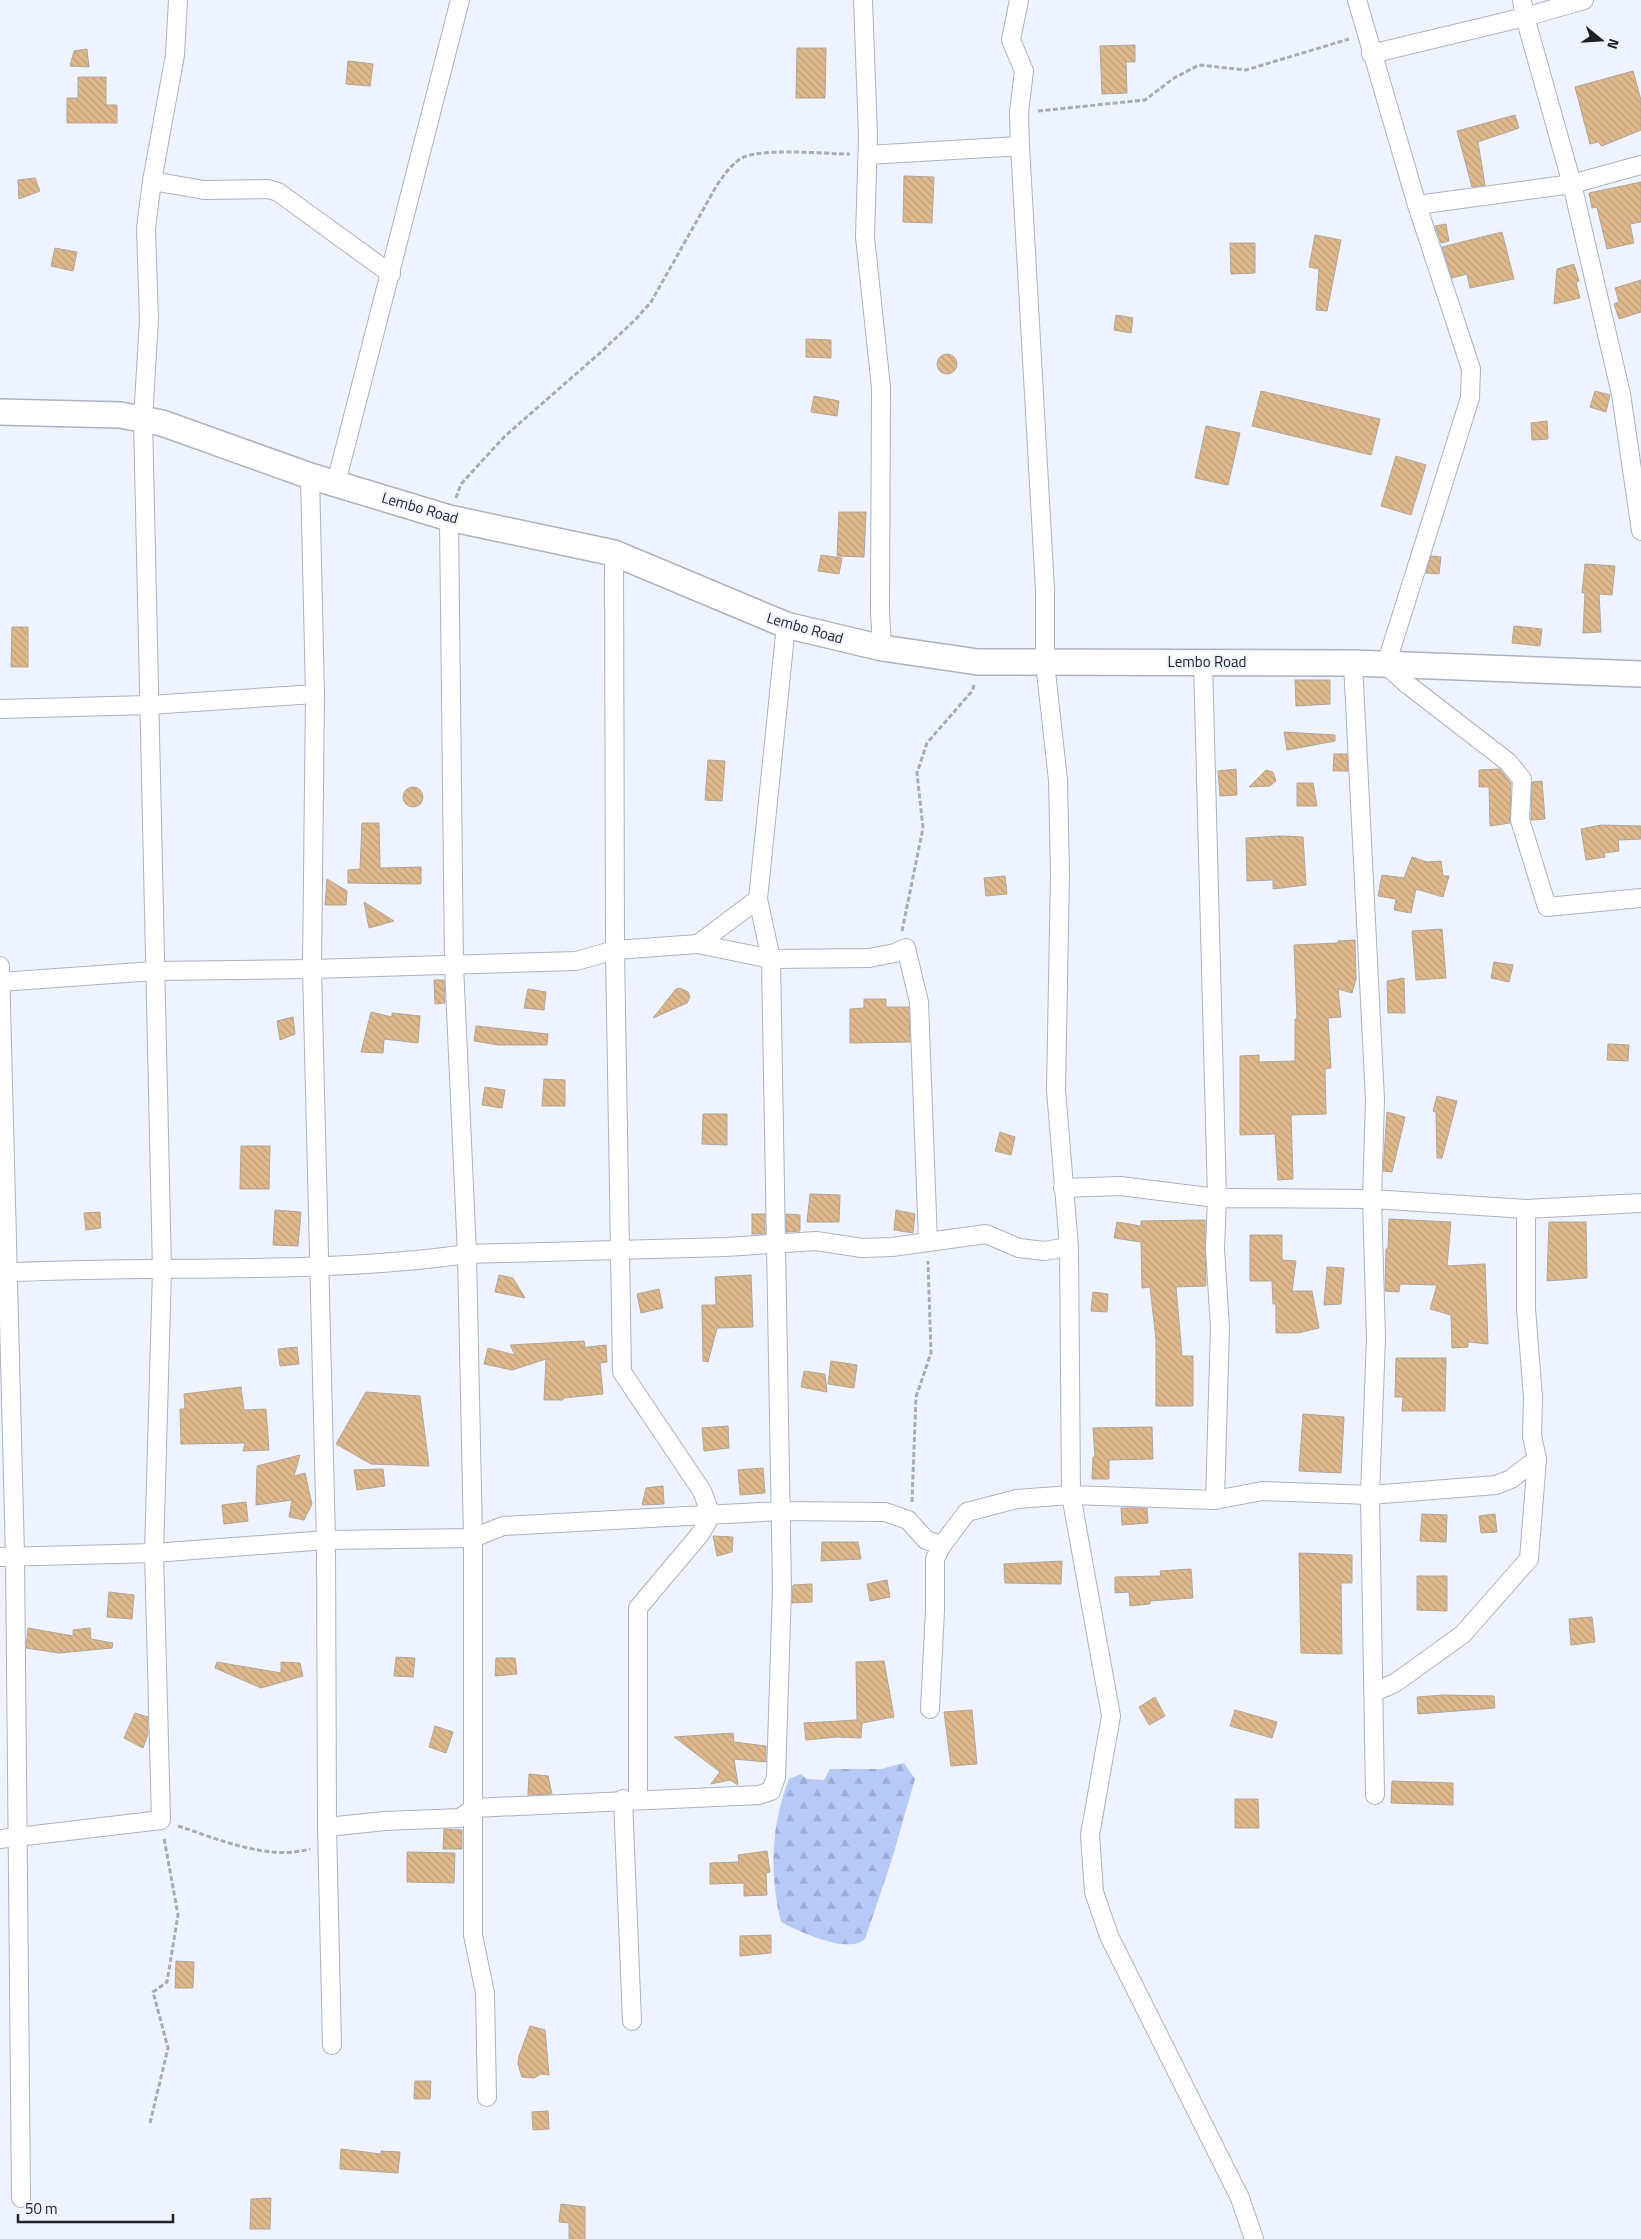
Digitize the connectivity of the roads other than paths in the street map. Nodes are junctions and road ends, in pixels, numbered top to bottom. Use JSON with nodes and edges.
{"nodes":[{"id":1,"x":178,"y":0,"type":"edge"},
{"id":2,"x":460,"y":0,"type":"edge"},
{"id":3,"x":863,"y":0,"type":"edge"},
{"id":4,"x":1019,"y":0,"type":"edge"},
{"id":5,"x":1357,"y":0,"type":"edge"},
{"id":6,"x":1584,"y":0,"type":"edge"},
{"id":7,"x":1524,"y":9,"type":"edge"},
{"id":8,"x":1371,"y":54,"type":"junction"},
{"id":9,"x":1020,"y":146,"type":"junction"},
{"id":10,"x":868,"y":155,"type":"junction"},
{"id":11,"x":1641,"y":165,"type":"edge"},
{"id":12,"x":152,"y":181,"type":"junction"},
{"id":13,"x":1572,"y":184,"type":"junction"},
{"id":14,"x":1417,"y":205,"type":"junction"},
{"id":15,"x":391,"y":274,"type":"junction"},
{"id":16,"x":0,"y":412,"type":"edge"},
{"id":17,"x":143,"y":419,"type":"junction"},
{"id":18,"x":310,"y":476,"type":"junction"},
{"id":19,"x":336,"y":484,"type":"junction"},
{"id":20,"x":449,"y":518,"type":"junction"},
{"id":21,"x":1641,"y":531,"type":"edge"},
{"id":22,"x":614,"y":553,"type":"junction"},
{"id":23,"x":786,"y":625,"type":"junction"},
{"id":24,"x":882,"y":648,"type":"junction"},
{"id":25,"x":1203,"y":662,"type":"junction"},
{"id":26,"x":1045,"y":663,"type":"junction"},
{"id":27,"x":1354,"y":663,"type":"junction"},
{"id":28,"x":1386,"y":665,"type":"junction"},
{"id":29,"x":1641,"y":674,"type":"edge"},
{"id":30,"x":315,"y":694,"type":"junction"},
{"id":31,"x":149,"y":705,"type":"junction"},
{"id":32,"x":0,"y":709,"type":"edge"},
{"id":33,"x":1641,"y":898,"type":"edge"},
{"id":34,"x":758,"y":899,"type":"junction"},
{"id":35,"x":698,"y":944,"type":"junction"},
{"id":36,"x":616,"y":950,"type":"junction"},
{"id":37,"x":771,"y":959,"type":"junction"},
{"id":38,"x":454,"y":965,"type":"junction"},
{"id":39,"x":0,"y":966,"type":"edge"},
{"id":40,"x":312,"y":969,"type":"junction"},
{"id":41,"x":154,"y":971,"type":"junction"},
{"id":42,"x":0,"y":982,"type":"edge"},
{"id":43,"x":1063,"y":1188,"type":"junction"},
{"id":44,"x":1217,"y":1198,"type":"junction"},
{"id":45,"x":1372,"y":1199,"type":"junction"},
{"id":46,"x":1641,"y":1203,"type":"edge"},
{"id":47,"x":1526,"y":1210,"type":"junction"},
{"id":48,"x":928,"y":1242,"type":"junction"},
{"id":49,"x":774,"y":1244,"type":"junction"},
{"id":50,"x":1069,"y":1247,"type":"junction"},
{"id":51,"x":620,"y":1248,"type":"junction"},
{"id":52,"x":467,"y":1254,"type":"junction"},
{"id":53,"x":319,"y":1266,"type":"junction"},
{"id":54,"x":162,"y":1270,"type":"junction"},
{"id":55,"x":4,"y":1273,"type":"edge"},
{"id":56,"x":1537,"y":1459,"type":"junction"},
{"id":57,"x":1071,"y":1495,"type":"junction"},
{"id":58,"x":1370,"y":1495,"type":"junction"},
{"id":59,"x":1215,"y":1500,"type":"junction"},
{"id":60,"x":780,"y":1511,"type":"junction"},
{"id":61,"x":711,"y":1515,"type":"junction"},
{"id":62,"x":473,"y":1538,"type":"junction"},
{"id":63,"x":326,"y":1540,"type":"junction"},
{"id":64,"x":942,"y":1545,"type":"junction"},
{"id":65,"x":154,"y":1554,"type":"junction"},
{"id":66,"x":8,"y":1557,"type":"edge"},
{"id":67,"x":1374,"y":1692,"type":"junction"},
{"id":68,"x":930,"y":1709,"type":"dead end"},
{"id":69,"x":1375,"y":1795,"type":"dead end"},
{"id":70,"x":631,"y":1799,"type":"junction"},
{"id":71,"x":474,"y":1808,"type":"junction"},
{"id":72,"x":327,"y":1836,"type":"junction"},
{"id":73,"x":8,"y":1839,"type":"edge"},
{"id":74,"x":632,"y":2021,"type":"dead end"},
{"id":75,"x":332,"y":2045,"type":"dead end"},
{"id":76,"x":487,"y":2097,"type":"dead end"},
{"id":77,"x":21,"y":2198,"type":"dead end"},
{"id":78,"x":1254,"y":2239,"type":"edge"}],
"edges":[{"from":1,"to":12,"type":"street"},
{"from":2,"to":15,"type":"street"},
{"from":3,"to":10,"type":"street"},
{"from":4,"to":9,"type":"street"},
{"from":5,"to":8,"type":"street"},
{"from":6,"to":7,"type":"street"},
{"from":7,"to":8,"type":"street"},
{"from":7,"to":13,"type":"street"},
{"from":8,"to":14,"type":"street"},
{"from":9,"to":10,"type":"street"},
{"from":9,"to":26,"type":"street"},
{"from":10,"to":24,"type":"street"},
{"from":11,"to":13,"type":"street"},
{"from":12,"to":15,"type":"street"},
{"from":12,"to":17,"type":"street"},
{"from":13,"to":14,"type":"street"},
{"from":13,"to":21,"type":"street"},
{"from":14,"to":28,"type":"street"},
{"from":15,"to":19,"type":"street"},
{"from":16,"to":17,"type":"street","name":"Lembo Road"},
{"from":17,"to":18,"type":"street","name":"Lembo Road"},
{"from":17,"to":31,"type":"street"},
{"from":18,"to":19,"type":"street","name":"Lembo Road"},
{"from":18,"to":30,"type":"street"},
{"from":19,"to":20,"type":"street","name":"Lembo Road"},
{"from":20,"to":22,"type":"street","name":"Lembo Road"},
{"from":20,"to":38,"type":"street"},
{"from":22,"to":23,"type":"street","name":"Lembo Road"},
{"from":22,"to":36,"type":"street"},
{"from":23,"to":24,"type":"street","name":"Lembo Road"},
{"from":23,"to":34,"type":"street"},
{"from":24,"to":26,"type":"street","name":"Lembo Road"},
{"from":25,"to":26,"type":"street","name":"Lembo Road"},
{"from":25,"to":27,"type":"street","name":"Lembo Road"},
{"from":25,"to":44,"type":"street"},
{"from":26,"to":43,"type":"street"},
{"from":27,"to":28,"type":"street","name":"Lembo Road"},
{"from":27,"to":45,"type":"street"},
{"from":28,"to":29,"type":"street","name":"Lembo Road"},
{"from":28,"to":33,"type":"street"},
{"from":30,"to":31,"type":"street"},
{"from":30,"to":40,"type":"street"},
{"from":31,"to":32,"type":"street"},
{"from":31,"to":41,"type":"street"},
{"from":34,"to":35,"type":"street"},
{"from":34,"to":37,"type":"street"},
{"from":35,"to":36,"type":"street"},
{"from":35,"to":37,"type":"street"},
{"from":36,"to":38,"type":"street"},
{"from":36,"to":51,"type":"street"},
{"from":37,"to":48,"type":"street"},
{"from":37,"to":49,"type":"street"},
{"from":38,"to":40,"type":"street"},
{"from":38,"to":52,"type":"street"},
{"from":39,"to":42,"type":"street"},
{"from":40,"to":41,"type":"street"},
{"from":40,"to":53,"type":"street"},
{"from":41,"to":42,"type":"street"},
{"from":41,"to":54,"type":"street"},
{"from":42,"to":55,"type":"street"},
{"from":43,"to":44,"type":"street"},
{"from":43,"to":50,"type":"street"},
{"from":44,"to":45,"type":"street"},
{"from":44,"to":59,"type":"street"},
{"from":45,"to":47,"type":"street"},
{"from":45,"to":58,"type":"street"},
{"from":46,"to":47,"type":"street"},
{"from":47,"to":56,"type":"street"},
{"from":48,"to":49,"type":"street"},
{"from":48,"to":50,"type":"street"},
{"from":49,"to":51,"type":"street"},
{"from":49,"to":60,"type":"street"},
{"from":50,"to":57,"type":"street"},
{"from":51,"to":52,"type":"street"},
{"from":51,"to":61,"type":"street"},
{"from":52,"to":53,"type":"street"},
{"from":52,"to":62,"type":"street"},
{"from":53,"to":54,"type":"street"},
{"from":53,"to":63,"type":"street"},
{"from":54,"to":55,"type":"street"},
{"from":54,"to":65,"type":"street"},
{"from":55,"to":66,"type":"street"},
{"from":56,"to":58,"type":"street"},
{"from":56,"to":67,"type":"street"},
{"from":57,"to":59,"type":"street"},
{"from":57,"to":64,"type":"street"},
{"from":57,"to":78,"type":"street"},
{"from":58,"to":59,"type":"street"},
{"from":58,"to":67,"type":"street"},
{"from":60,"to":61,"type":"street"},
{"from":60,"to":64,"type":"street"},
{"from":60,"to":70,"type":"street"},
{"from":61,"to":62,"type":"street"},
{"from":61,"to":70,"type":"street"},
{"from":62,"to":63,"type":"street"},
{"from":62,"to":71,"type":"street"},
{"from":63,"to":65,"type":"street"},
{"from":63,"to":72,"type":"street"},
{"from":64,"to":68,"type":"street"},
{"from":65,"to":66,"type":"street"},
{"from":65,"to":73,"type":"street"},
{"from":66,"to":73,"type":"street"},
{"from":67,"to":69,"type":"street"},
{"from":70,"to":71,"type":"street"},
{"from":70,"to":74,"type":"street"},
{"from":71,"to":72,"type":"street"},
{"from":71,"to":76,"type":"street"},
{"from":72,"to":75,"type":"street"},
{"from":73,"to":77,"type":"street"}]}
